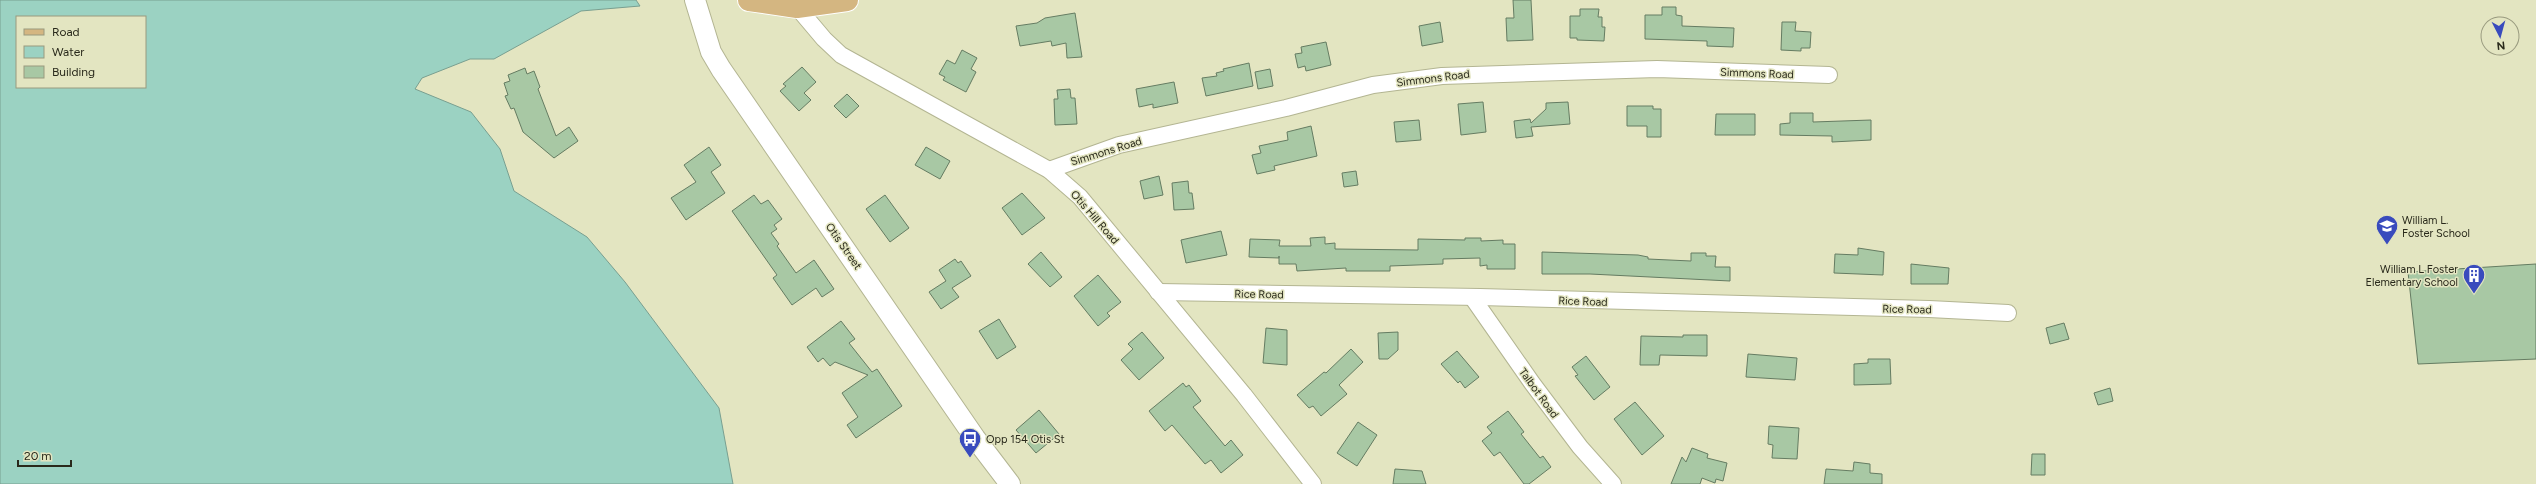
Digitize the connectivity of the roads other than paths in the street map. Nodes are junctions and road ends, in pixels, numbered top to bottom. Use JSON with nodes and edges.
{"nodes":[{"id":1,"x":695,"y":0,"type":"edge"},
{"id":2,"x":749,"y":0,"type":"edge"},
{"id":3,"x":847,"y":0,"type":"edge"},
{"id":4,"x":797,"y":7,"type":"junction"},
{"id":5,"x":1829,"y":75,"type":"dead end"},
{"id":6,"x":1049,"y":170,"type":"junction"},
{"id":7,"x":1158,"y":292,"type":"junction"},
{"id":8,"x":1472,"y":297,"type":"junction"},
{"id":9,"x":2008,"y":314,"type":"dead end"},
{"id":10,"x":1010,"y":484,"type":"edge"},
{"id":11,"x":1314,"y":484,"type":"edge"},
{"id":12,"x":1613,"y":484,"type":"edge"}],
"edges":[{"from":1,"to":10,"type":"street","name":"Otis Street"},
{"from":2,"to":4,"type":"main road"},
{"from":3,"to":4,"type":"main road"},
{"from":4,"to":6,"type":"street","name":"Otis Hill Road"},
{"from":5,"to":6,"type":"street","name":"Simmons Road"},
{"from":6,"to":7,"type":"street","name":"Otis Hill Road"},
{"from":7,"to":8,"type":"street","name":"Rice Road"},
{"from":7,"to":11,"type":"street","name":"Otis Hill Road"},
{"from":8,"to":9,"type":"street","name":"Rice Road"},
{"from":8,"to":12,"type":"street","name":"Talbot Road"}]}
